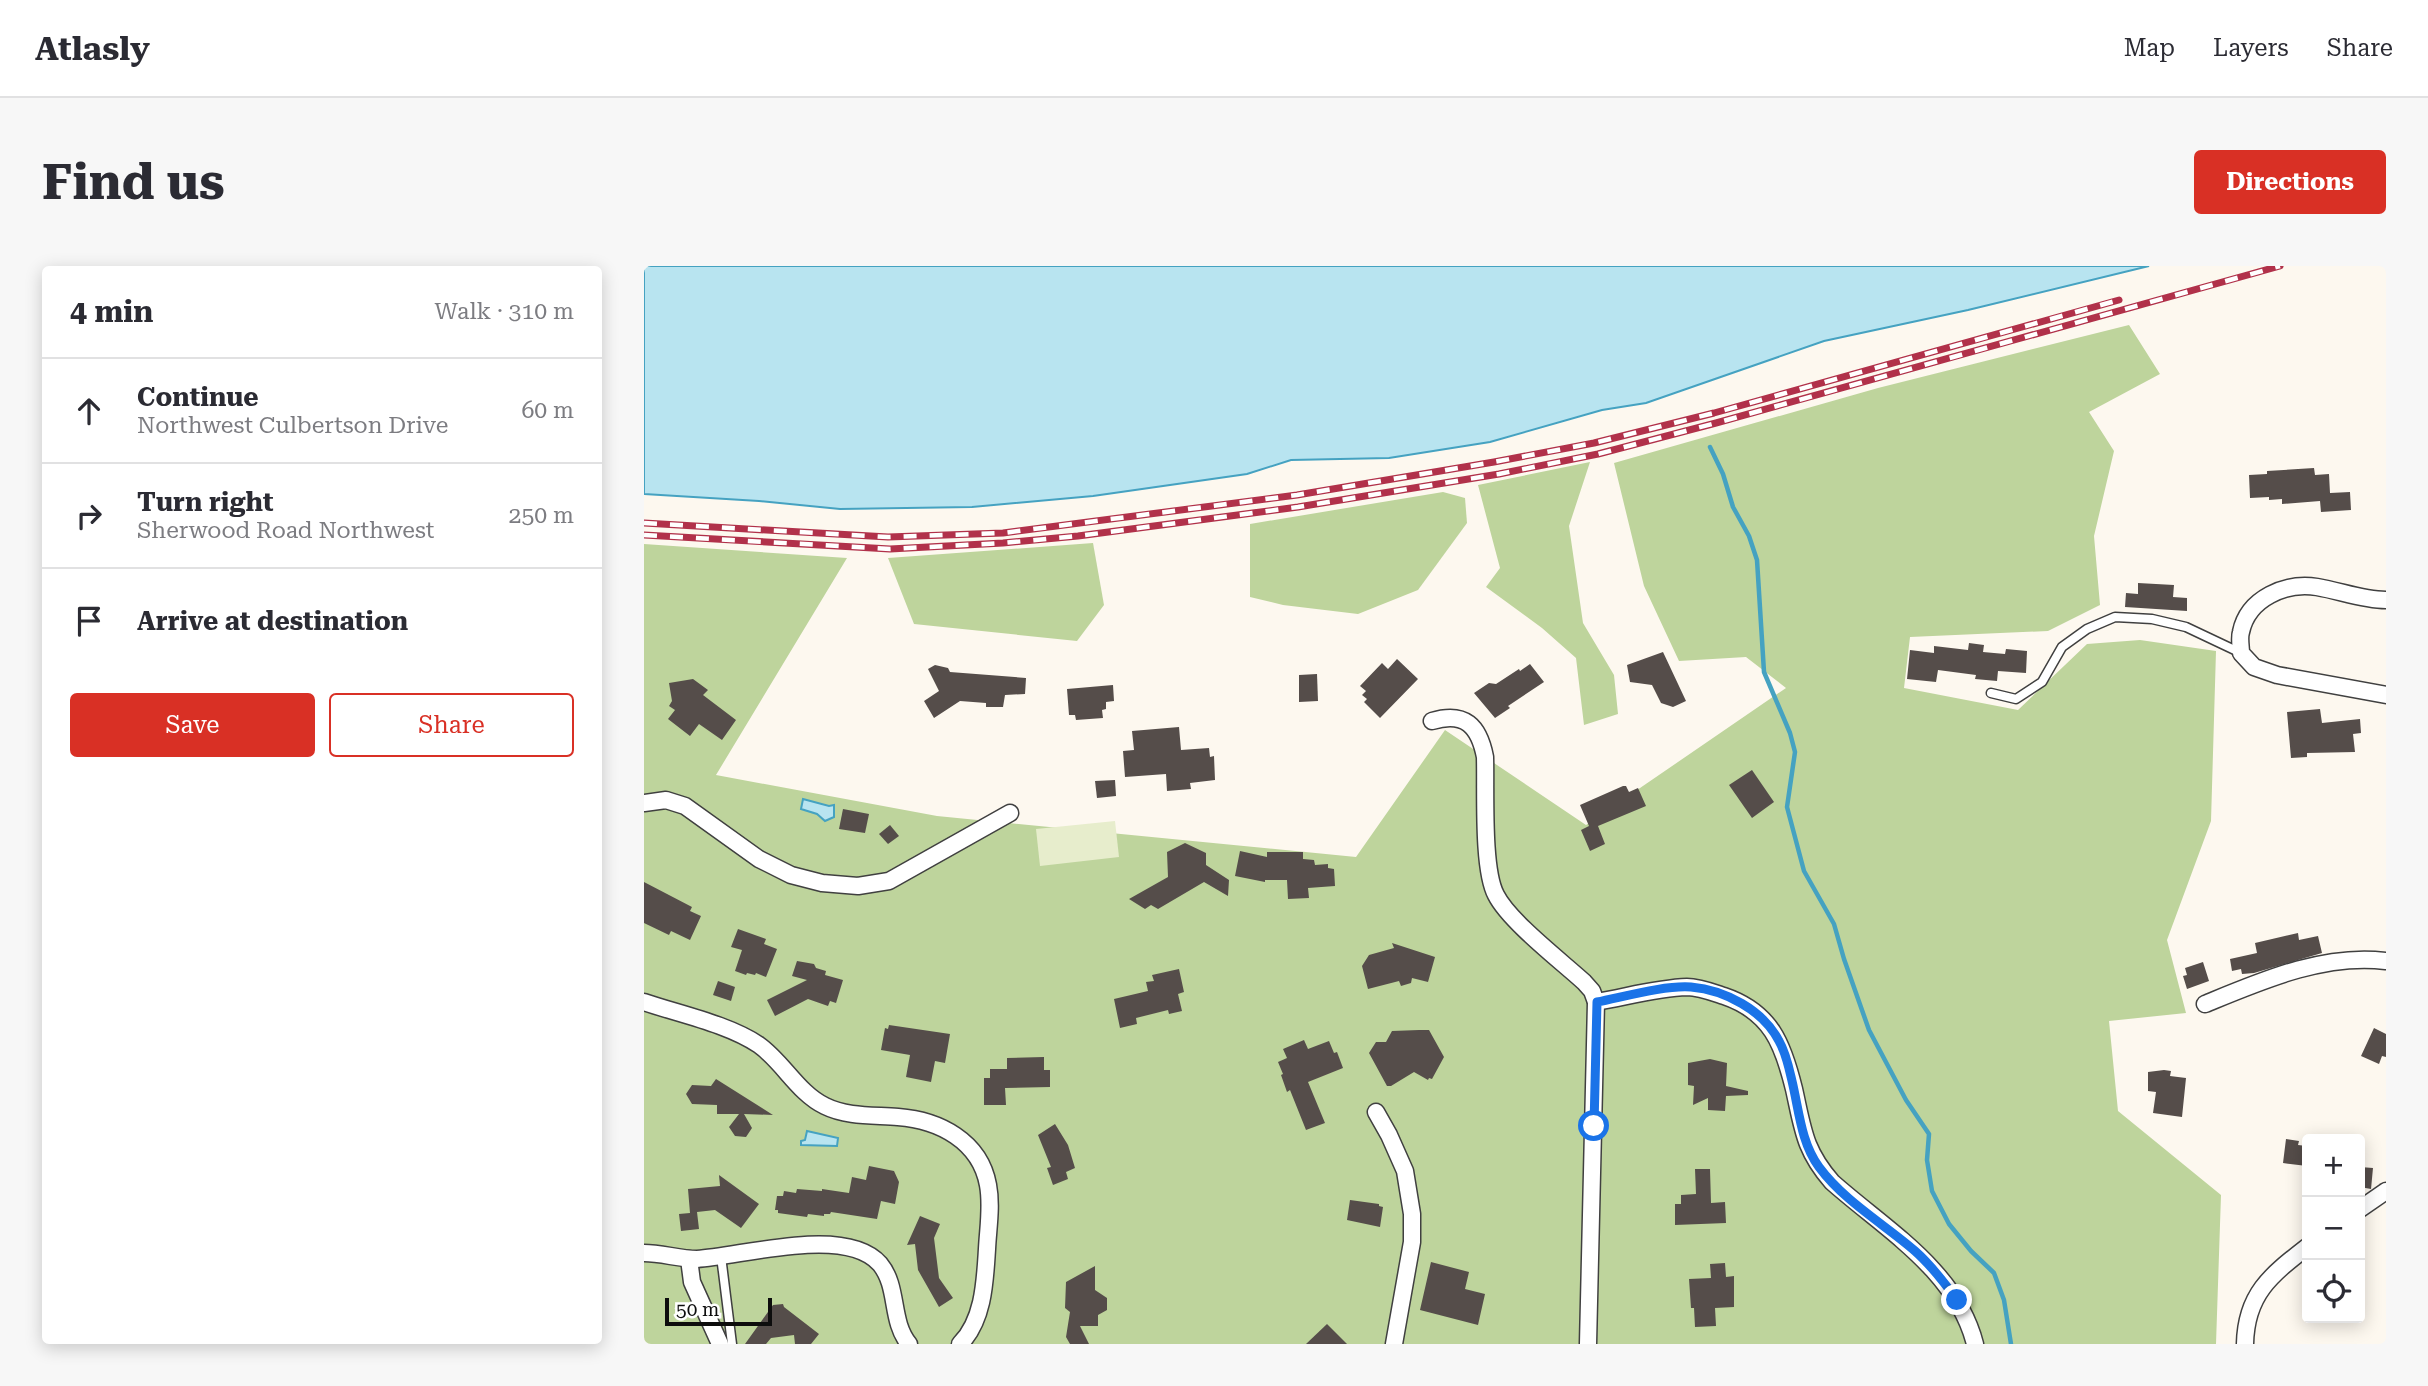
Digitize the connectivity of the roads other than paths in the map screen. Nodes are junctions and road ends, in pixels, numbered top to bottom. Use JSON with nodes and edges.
{"nodes":[{"id":1,"x":2386,"y":600,"type":"edge"},
{"id":2,"x":2241,"y":653,"type":"junction"},
{"id":3,"x":1991,"y":693,"type":"dead end"},
{"id":4,"x":2386,"y":695,"type":"edge"},
{"id":5,"x":1432,"y":721,"type":"dead end"},
{"id":6,"x":644,"y":803,"type":"edge"},
{"id":7,"x":1010,"y":813,"type":"dead end"},
{"id":8,"x":2386,"y":961,"type":"edge"},
{"id":9,"x":644,"y":1002,"type":"edge"},
{"id":10,"x":1597,"y":1002,"type":"junction"},
{"id":11,"x":2205,"y":1004,"type":"dead end"},
{"id":12,"x":1376,"y":1112,"type":"dead end"},
{"id":13,"x":2386,"y":1191,"type":"edge"},
{"id":14,"x":2365,"y":1206,"type":"edge"},
{"id":15,"x":2302,"y":1251,"type":"edge"},
{"id":16,"x":644,"y":1253,"type":"edge"},
{"id":17,"x":721,"y":1256,"type":"junction"},
{"id":18,"x":689,"y":1259,"type":"junction"},
{"id":19,"x":1585,"y":1342,"type":"edge"},
{"id":20,"x":720,"y":1344,"type":"edge"},
{"id":21,"x":732,"y":1344,"type":"edge"},
{"id":22,"x":909,"y":1344,"type":"edge"},
{"id":23,"x":960,"y":1344,"type":"edge"},
{"id":24,"x":1394,"y":1344,"type":"edge"},
{"id":25,"x":1975,"y":1344,"type":"edge"},
{"id":26,"x":2245,"y":1344,"type":"edge"}],
"edges":[{"from":1,"to":2,"type":"street"},
{"from":2,"to":3,"type":"lane"},
{"from":2,"to":4,"type":"street"},
{"from":5,"to":10,"type":"street"},
{"from":6,"to":7,"type":"street"},
{"from":8,"to":11,"type":"street"},
{"from":9,"to":23,"type":"street"},
{"from":10,"to":19,"type":"street"},
{"from":10,"to":25,"type":"street"},
{"from":12,"to":24,"type":"street"},
{"from":13,"to":14,"type":"street"},
{"from":15,"to":26,"type":"street"},
{"from":16,"to":18,"type":"street"},
{"from":17,"to":18,"type":"street"},
{"from":17,"to":21,"type":"lane"},
{"from":17,"to":22,"type":"street"},
{"from":18,"to":20,"type":"street"}]}
